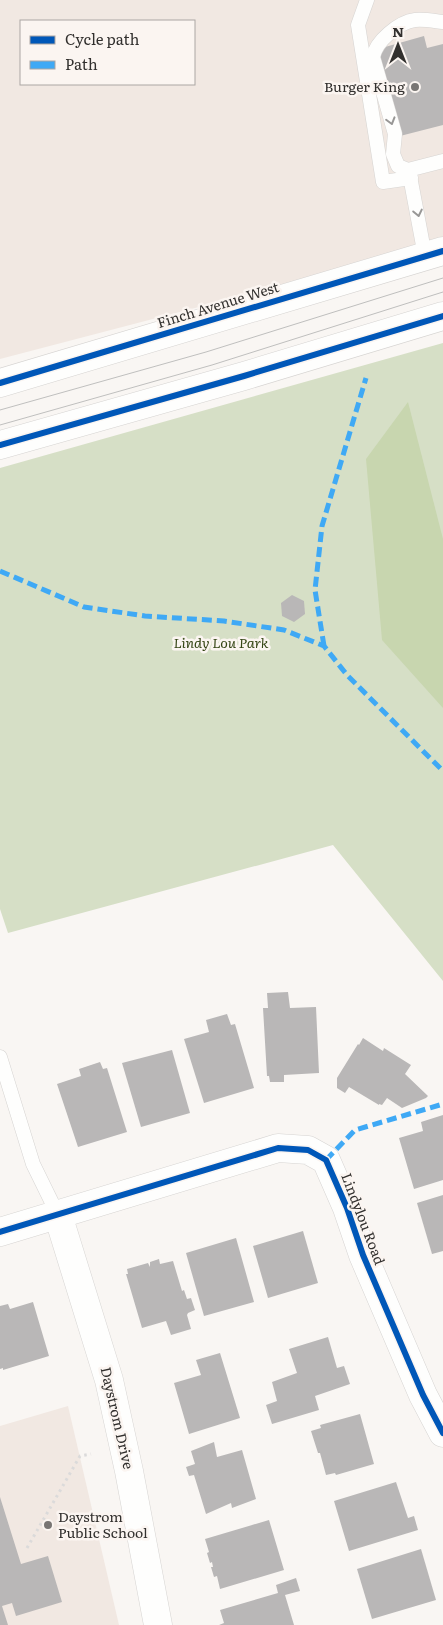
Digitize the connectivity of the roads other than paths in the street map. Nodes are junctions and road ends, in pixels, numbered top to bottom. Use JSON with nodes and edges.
{"nodes":[{"id":1,"x":367,"y":0,"type":"edge"},
{"id":2,"x":443,"y":22,"type":"edge"},
{"id":3,"x":443,"y":161,"type":"edge"},
{"id":4,"x":410,"y":174,"type":"junction"},
{"id":5,"x":434,"y":254,"type":"edge"},
{"id":6,"x":442,"y":320,"type":"edge"},
{"id":7,"x":0,"y":383,"type":"edge"},
{"id":8,"x":0,"y":444,"type":"edge"},
{"id":9,"x":0,"y":1057,"type":"edge"},
{"id":10,"x":58,"y":1215,"type":"junction"},
{"id":11,"x":0,"y":1232,"type":"edge"},
{"id":12,"x":443,"y":1433,"type":"edge"},
{"id":13,"x":158,"y":1625,"type":"edge"}],
"edges":[{"from":1,"to":4,"type":"lane"},
{"from":2,"to":4,"type":"lane","one_way":true},
{"from":3,"to":4,"type":"lane"},
{"from":4,"to":5,"type":"lane","one_way":true},
{"from":5,"to":7,"type":"street","name":"Finch Avenue West"},
{"from":6,"to":8,"type":"street"},
{"from":9,"to":10,"type":"lane"},
{"from":10,"to":11,"type":"street","name":"Lindylou Road"},
{"from":10,"to":12,"type":"street","name":"Lindylou Road"},
{"from":10,"to":13,"type":"street","name":"Daystrom Drive"}]}
